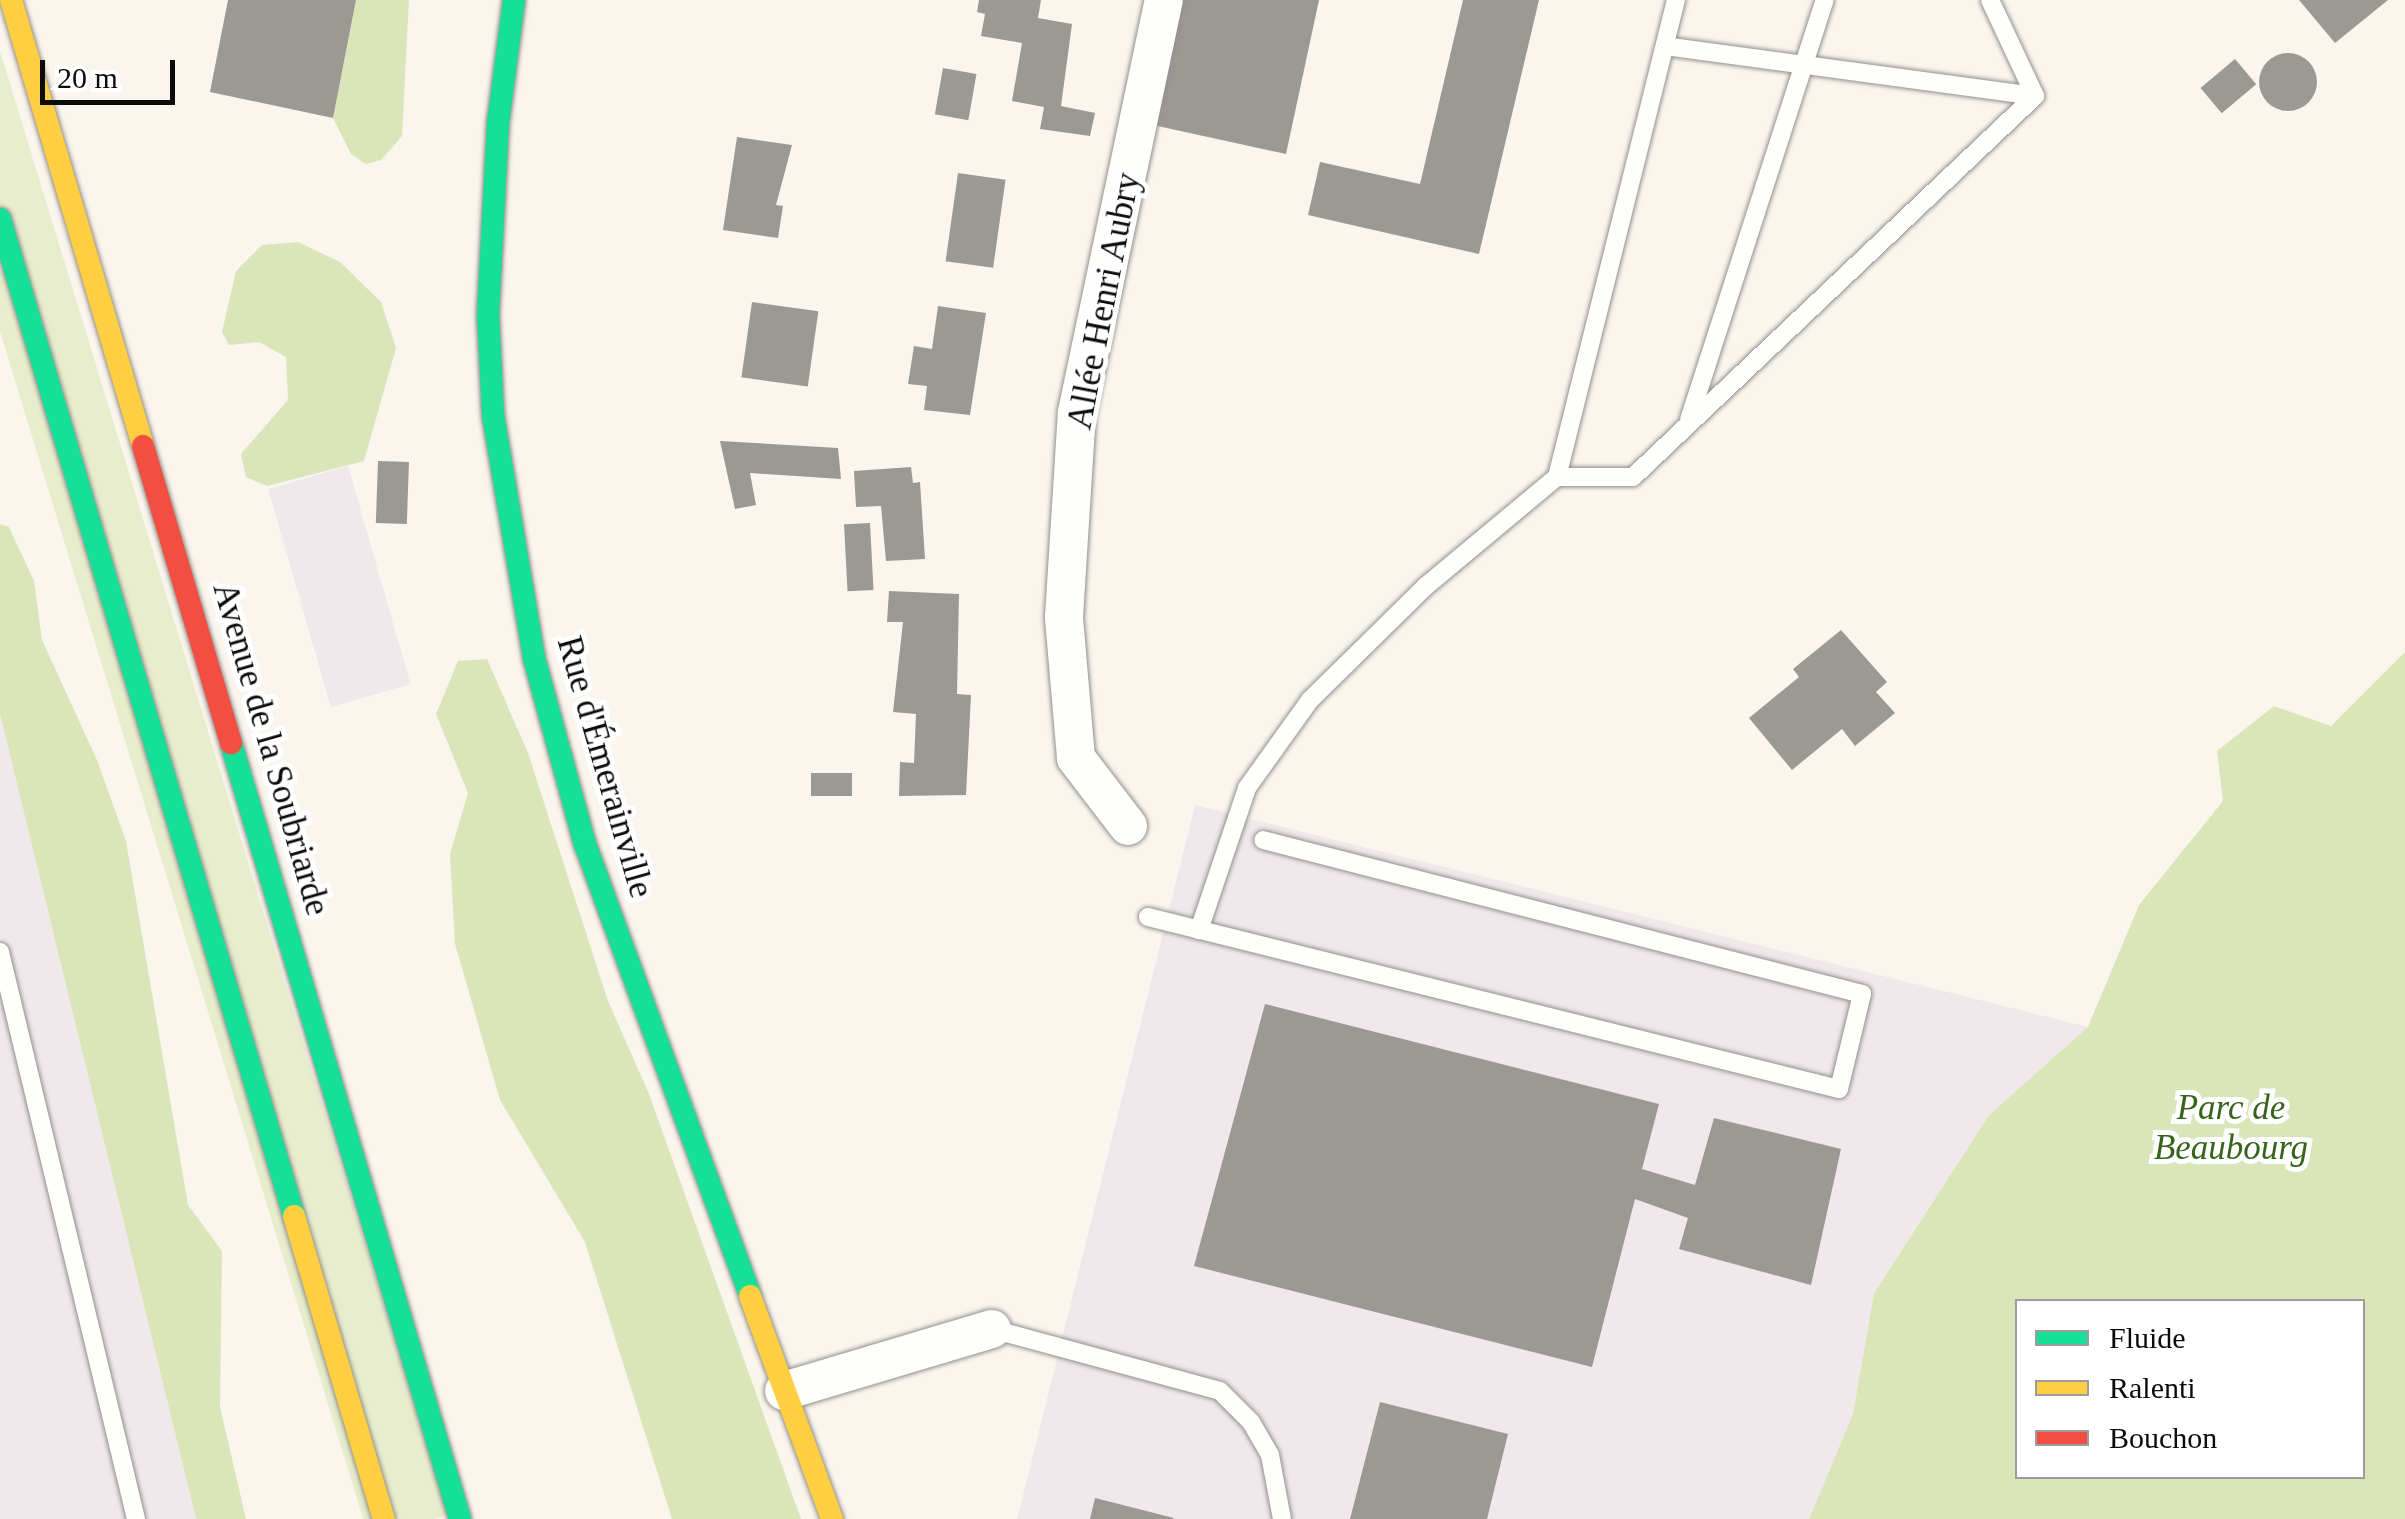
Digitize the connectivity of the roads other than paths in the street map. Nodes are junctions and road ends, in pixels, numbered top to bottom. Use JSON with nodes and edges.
{"nodes":[{"id":1,"x":10,"y":0,"type":"edge"},
{"id":2,"x":514,"y":0,"type":"edge"},
{"id":3,"x":1164,"y":0,"type":"edge"},
{"id":4,"x":1676,"y":0,"type":"edge"},
{"id":5,"x":1825,"y":0,"type":"edge"},
{"id":6,"x":1990,"y":0,"type":"edge"},
{"id":7,"x":1664,"y":46,"type":"junction"},
{"id":8,"x":1799,"y":69,"type":"junction"},
{"id":9,"x":2035,"y":96,"type":"junction"},
{"id":10,"x":0,"y":219,"type":"edge"},
{"id":11,"x":1688,"y":425,"type":"junction"},
{"id":12,"x":1558,"y":477,"type":"junction"},
{"id":13,"x":1128,"y":826,"type":"dead end"},
{"id":14,"x":1263,"y":840,"type":"dead end"},
{"id":15,"x":1148,"y":917,"type":"dead end"},
{"id":16,"x":1199,"y":930,"type":"junction"},
{"id":17,"x":0,"y":952,"type":"edge"},
{"id":18,"x":992,"y":1329,"type":"joint"},
{"id":19,"x":784,"y":1390,"type":"junction"},
{"id":20,"x":136,"y":1519,"type":"edge"},
{"id":21,"x":384,"y":1519,"type":"edge"},
{"id":22,"x":460,"y":1519,"type":"edge"},
{"id":23,"x":832,"y":1519,"type":"edge"},
{"id":24,"x":1282,"y":1519,"type":"edge"}],
"edges":[{"from":1,"to":22,"type":"street","name":"Avenue de la Soubriarde"},
{"from":2,"to":19,"type":"street","name":"Rue d'Émerainville"},
{"from":3,"to":13,"type":"street","name":"Allée Henri Aubry"},
{"from":4,"to":7,"type":"lane"},
{"from":5,"to":8,"type":"lane"},
{"from":6,"to":9,"type":"lane"},
{"from":7,"to":8,"type":"lane"},
{"from":7,"to":12,"type":"lane"},
{"from":8,"to":9,"type":"lane"},
{"from":8,"to":11,"type":"lane"},
{"from":9,"to":11,"type":"lane"},
{"from":10,"to":21,"type":"street"},
{"from":11,"to":12,"type":"lane"},
{"from":12,"to":16,"type":"lane"},
{"from":14,"to":16,"type":"lane"},
{"from":15,"to":16,"type":"lane"},
{"from":17,"to":20,"type":"lane"},
{"from":18,"to":19,"type":"street"},
{"from":18,"to":24,"type":"lane"},
{"from":19,"to":23,"type":"street","name":"Rue d'Émerainville"}]}
